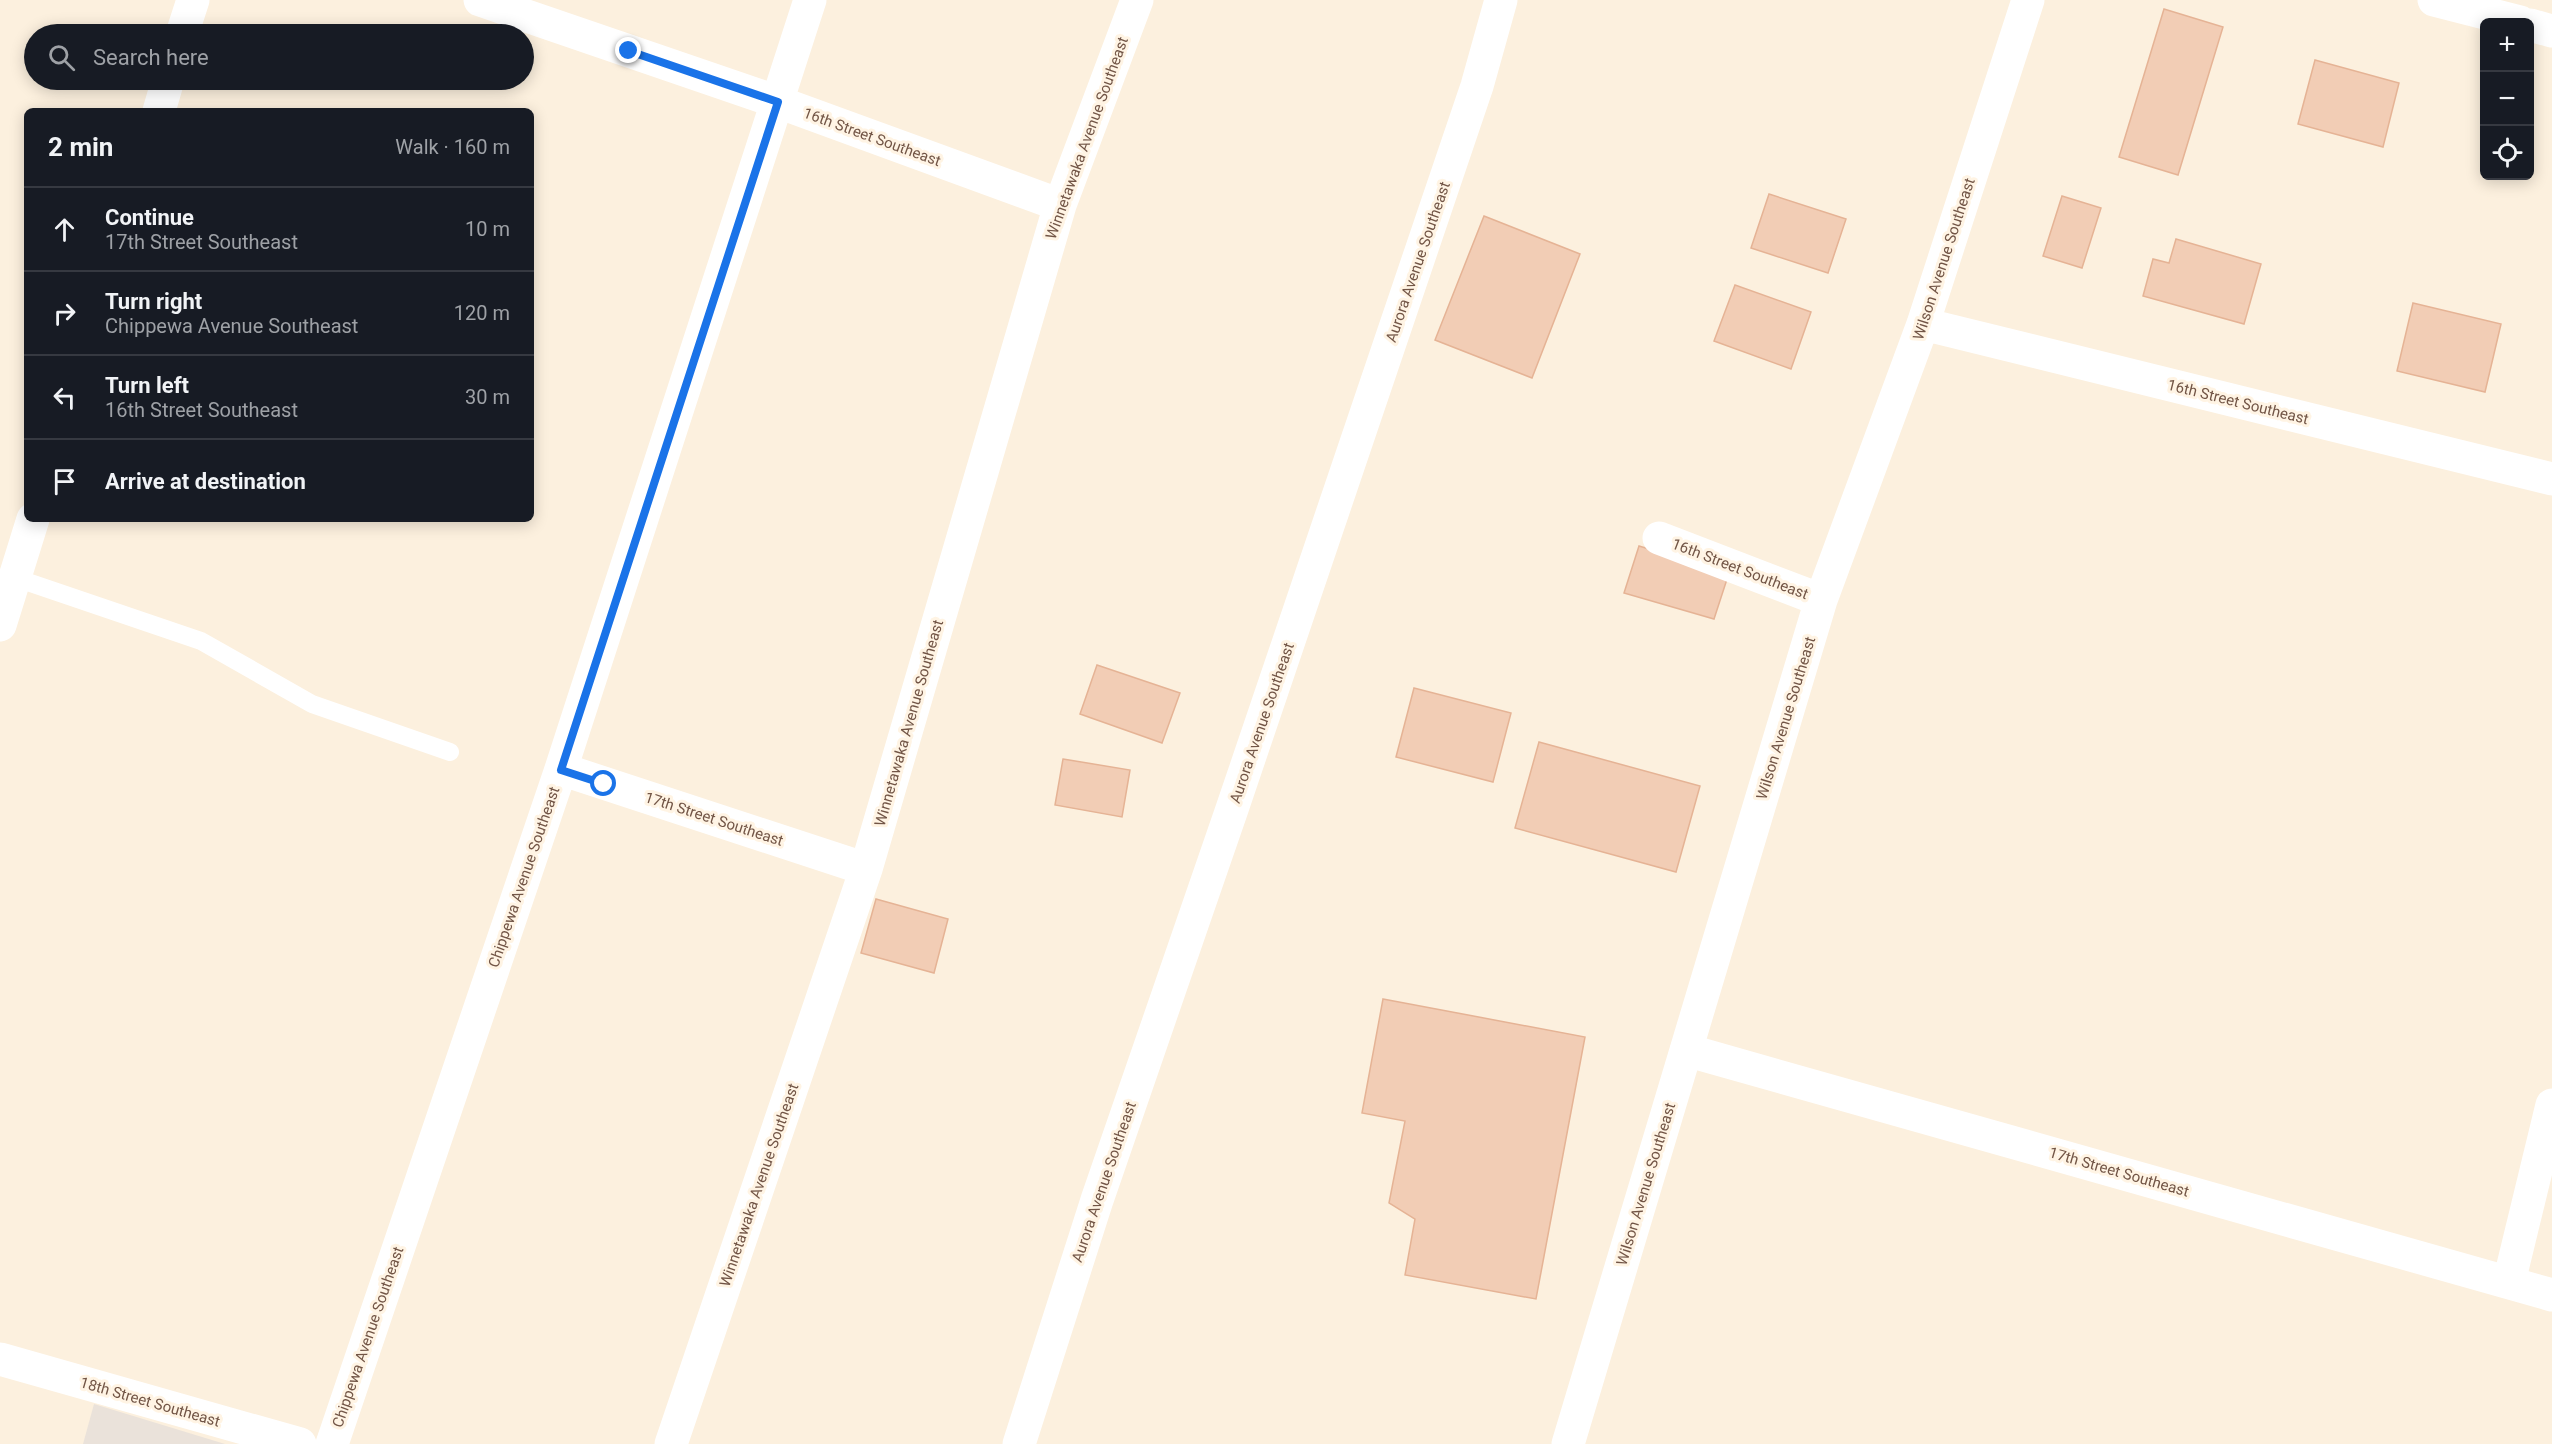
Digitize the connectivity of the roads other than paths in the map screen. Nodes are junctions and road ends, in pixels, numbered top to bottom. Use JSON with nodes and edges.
{"nodes":[{"id":1,"x":193,"y":0,"type":"edge"},
{"id":2,"x":480,"y":0,"type":"edge"},
{"id":3,"x":810,"y":0,"type":"edge"},
{"id":4,"x":1137,"y":0,"type":"edge"},
{"id":5,"x":1501,"y":0,"type":"edge"},
{"id":6,"x":2028,"y":0,"type":"edge"},
{"id":7,"x":2434,"y":0,"type":"edge"},
{"id":8,"x":2504,"y":18,"type":"edge"},
{"id":9,"x":185,"y":24,"type":"edge"},
{"id":10,"x":2534,"y":26,"type":"edge"},
{"id":11,"x":2552,"y":31,"type":"edge"},
{"id":12,"x":165,"y":90,"type":"edge"},
{"id":13,"x":778,"y":102,"type":"junction"},
{"id":14,"x":160,"y":108,"type":"edge"},
{"id":15,"x":1060,"y":205,"type":"junction"},
{"id":16,"x":1923,"y":324,"type":"junction"},
{"id":17,"x":2552,"y":479,"type":"edge"},
{"id":18,"x":32,"y":522,"type":"edge"},
{"id":19,"x":1659,"y":538,"type":"dead end"},
{"id":20,"x":7,"y":575,"type":"edge"},
{"id":21,"x":1821,"y":600,"type":"junction"},
{"id":22,"x":0,"y":625,"type":"edge"},
{"id":23,"x":450,"y":752,"type":"dead end"},
{"id":24,"x":561,"y":770,"type":"junction"},
{"id":25,"x":866,"y":869,"type":"junction"},
{"id":26,"x":1686,"y":1050,"type":"junction"},
{"id":27,"x":2552,"y":1105,"type":"edge"},
{"id":28,"x":2509,"y":1282,"type":"junction"},
{"id":29,"x":2552,"y":1295,"type":"edge"},
{"id":30,"x":0,"y":1359,"type":"edge"},
{"id":31,"x":300,"y":1444,"type":"edge"},
{"id":32,"x":332,"y":1444,"type":"edge"},
{"id":33,"x":671,"y":1444,"type":"edge"},
{"id":34,"x":1019,"y":1444,"type":"edge"},
{"id":35,"x":1569,"y":1444,"type":"edge"}],
"edges":[{"from":1,"to":9,"type":"street"},
{"from":2,"to":13,"type":"street","name":"16th Street Southeast"},
{"from":3,"to":13,"type":"street","name":"Chippewa Avenue Southeast"},
{"from":4,"to":15,"type":"street","name":"Winnetawaka Avenue Southeast"},
{"from":5,"to":34,"type":"street","name":"Aurora Avenue Southeast"},
{"from":6,"to":16,"type":"street","name":"Wilson Avenue Southeast"},
{"from":7,"to":8,"type":"street"},
{"from":10,"to":11,"type":"street"},
{"from":12,"to":14,"type":"street"},
{"from":13,"to":15,"type":"street","name":"16th Street Southeast"},
{"from":13,"to":24,"type":"street","name":"Chippewa Avenue Southeast"},
{"from":15,"to":25,"type":"street","name":"Winnetawaka Avenue Southeast"},
{"from":16,"to":17,"type":"street","name":"16th Street Southeast"},
{"from":16,"to":21,"type":"street","name":"Wilson Avenue Southeast"},
{"from":18,"to":20,"type":"street"},
{"from":19,"to":21,"type":"street","name":"16th Street Southeast"},
{"from":20,"to":22,"type":"street"},
{"from":20,"to":23,"type":"lane"},
{"from":21,"to":26,"type":"street","name":"Wilson Avenue Southeast"},
{"from":24,"to":25,"type":"street","name":"17th Street Southeast"},
{"from":24,"to":32,"type":"street","name":"Chippewa Avenue Southeast"},
{"from":25,"to":33,"type":"street","name":"Winnetawaka Avenue Southeast"},
{"from":26,"to":28,"type":"street","name":"17th Street Southeast"},
{"from":26,"to":35,"type":"street","name":"Wilson Avenue Southeast"},
{"from":27,"to":28,"type":"street"},
{"from":28,"to":29,"type":"street","name":"17th Street Southeast"},
{"from":30,"to":31,"type":"street","name":"18th Street Southeast"}]}
